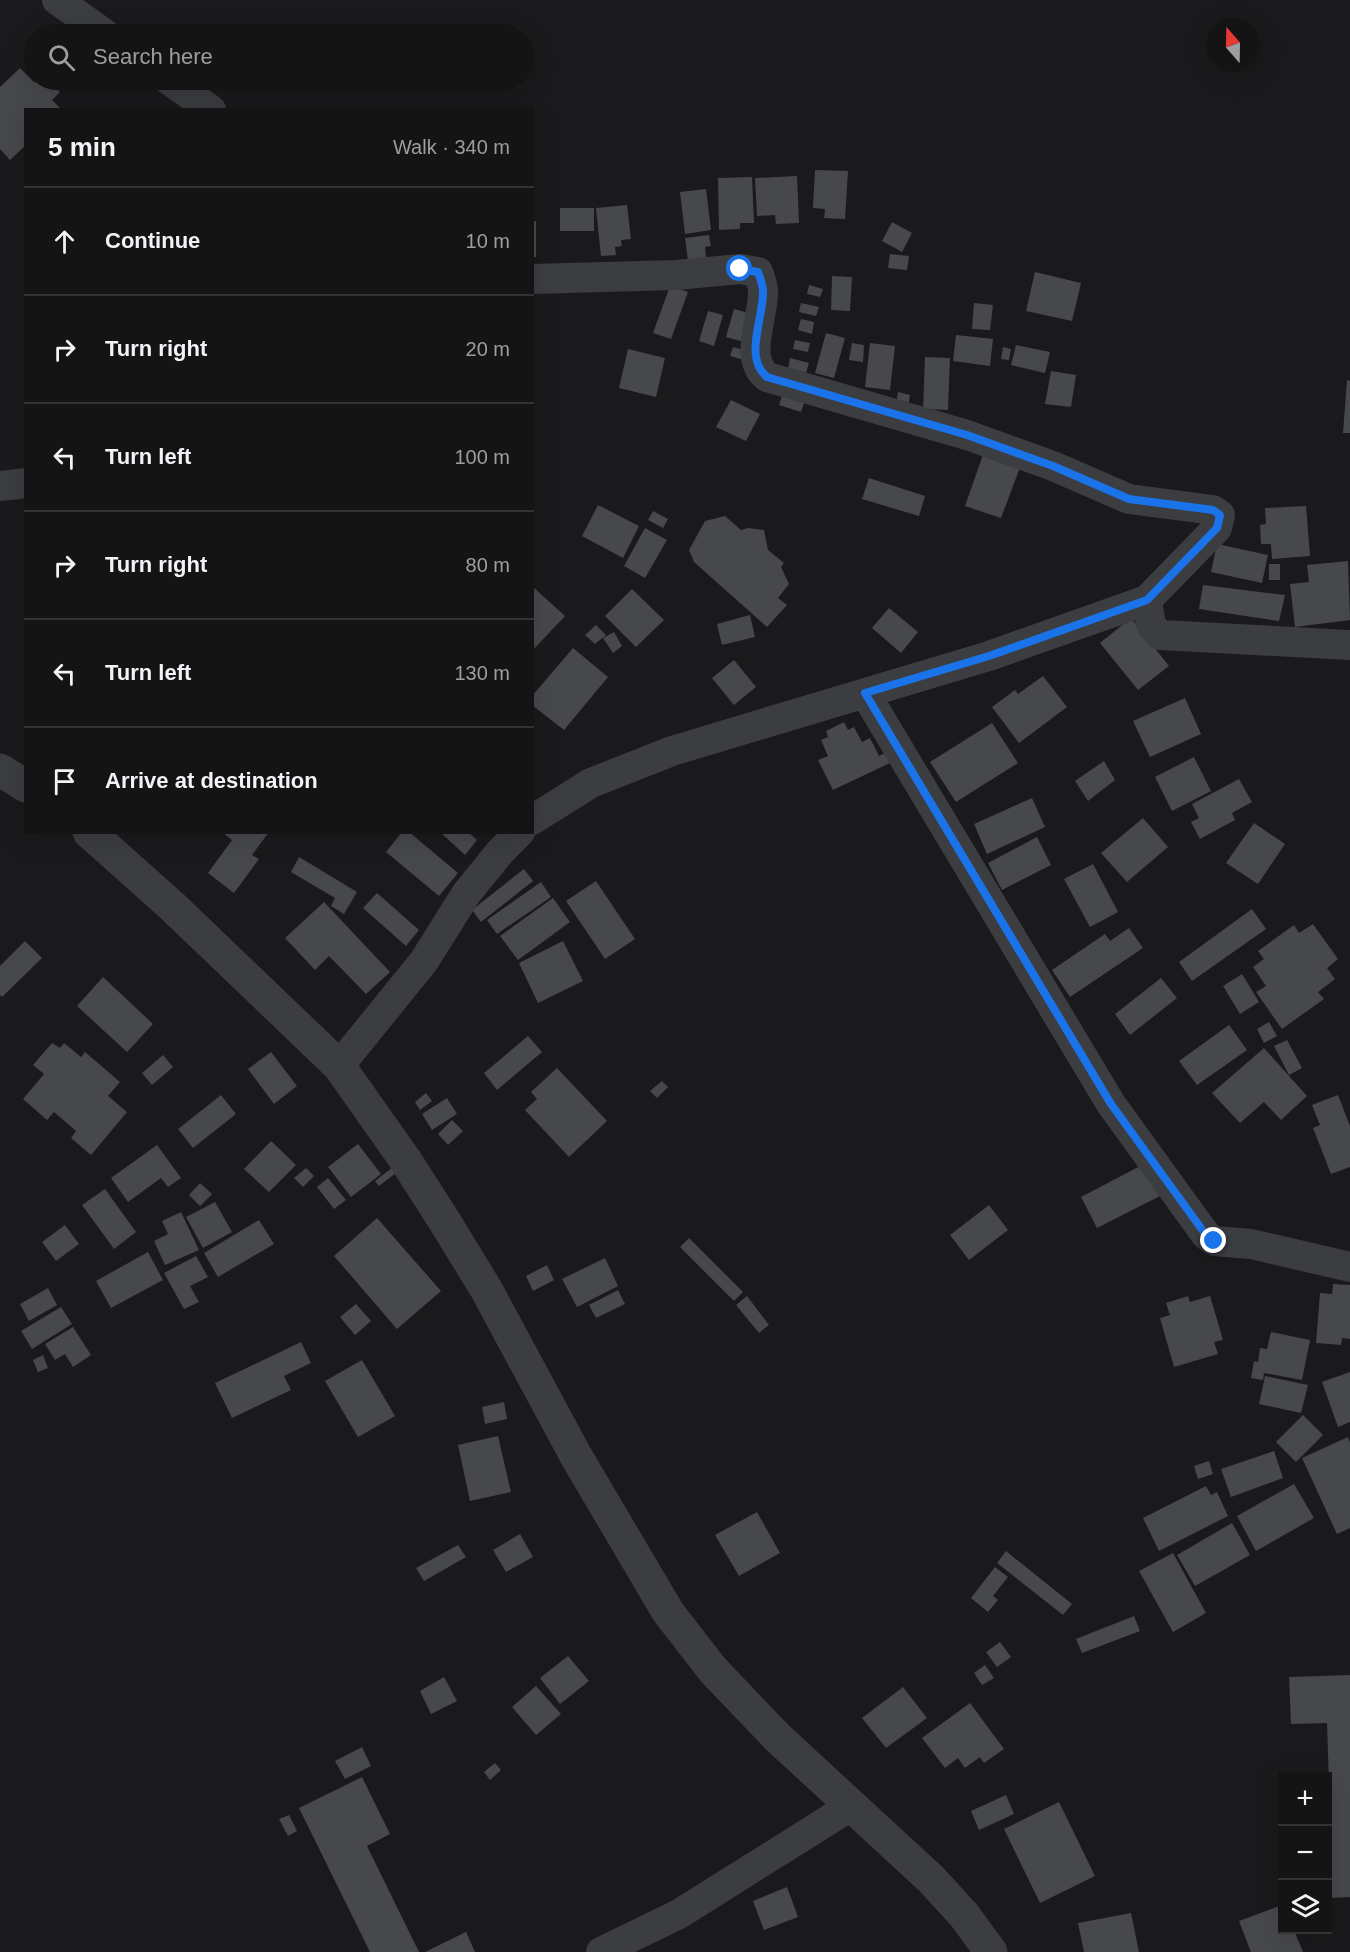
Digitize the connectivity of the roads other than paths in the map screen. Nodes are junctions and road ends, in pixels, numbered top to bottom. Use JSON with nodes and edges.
{"nodes":[{"id":1,"x":57,"y":0,"type":"edge"},
{"id":2,"x":91,"y":24,"type":"edge"},
{"id":3,"x":183,"y":90,"type":"edge"},
{"id":4,"x":208,"y":108,"type":"edge"},
{"id":5,"x":534,"y":279,"type":"edge"},
{"id":6,"x":24,"y":483,"type":"edge"},
{"id":7,"x":0,"y":486,"type":"edge"},
{"id":8,"x":1147,"y":600,"type":"junction"},
{"id":9,"x":1350,"y":645,"type":"edge"},
{"id":10,"x":865,"y":693,"type":"junction"},
{"id":11,"x":0,"y":770,"type":"edge"},
{"id":12,"x":24,"y":785,"type":"edge"},
{"id":13,"x":534,"y":819,"type":"edge"},
{"id":14,"x":91,"y":834,"type":"edge"},
{"id":15,"x":518,"y":834,"type":"edge"},
{"id":16,"x":339,"y":1066,"type":"junction"},
{"id":17,"x":1350,"y":1267,"type":"edge"},
{"id":18,"x":851,"y":1806,"type":"junction"},
{"id":19,"x":601,"y":1952,"type":"edge"},
{"id":20,"x":991,"y":1952,"type":"edge"}],
"edges":[{"from":1,"to":2,"type":"street"},
{"from":3,"to":4,"type":"street"},
{"from":5,"to":8,"type":"street"},
{"from":6,"to":7,"type":"street"},
{"from":8,"to":9,"type":"street"},
{"from":8,"to":10,"type":"street"},
{"from":10,"to":13,"type":"street"},
{"from":10,"to":17,"type":"street"},
{"from":11,"to":12,"type":"street"},
{"from":14,"to":16,"type":"street"},
{"from":15,"to":16,"type":"street"},
{"from":16,"to":18,"type":"street"},
{"from":18,"to":19,"type":"street"},
{"from":18,"to":20,"type":"street"}]}
